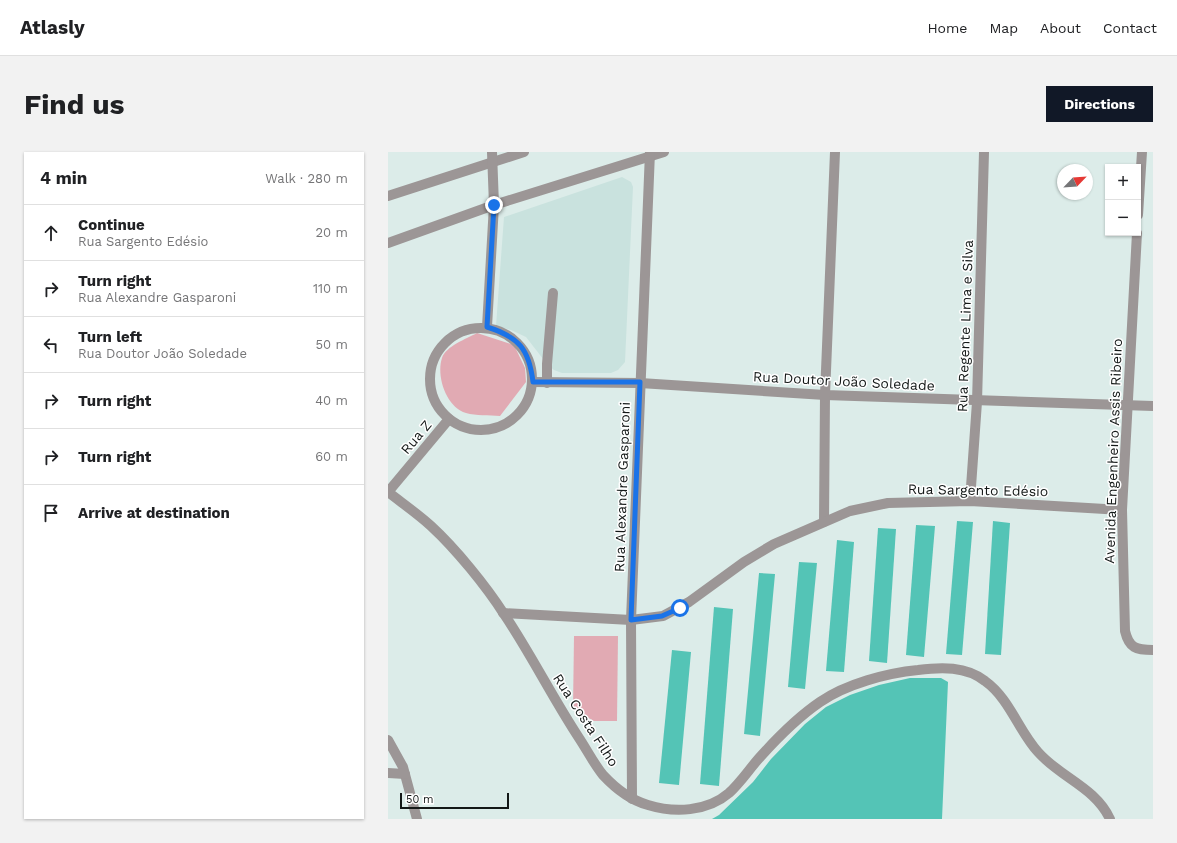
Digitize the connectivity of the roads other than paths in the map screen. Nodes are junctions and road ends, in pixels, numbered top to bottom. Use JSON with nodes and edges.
{"nodes":[{"id":1,"x":524,"y":152,"type":"edge"},
{"id":2,"x":664,"y":152,"type":"edge"},
{"id":3,"x":835,"y":152,"type":"edge"},
{"id":4,"x":984,"y":152,"type":"edge"},
{"id":5,"x":1142,"y":152,"type":"edge"},
{"id":6,"x":650,"y":154,"type":"edge"},
{"id":7,"x":492,"y":157,"type":"edge"},
{"id":8,"x":388,"y":196,"type":"edge"},
{"id":9,"x":1139,"y":200,"type":"edge"},
{"id":10,"x":494,"y":205,"type":"junction"},
{"id":11,"x":1137,"y":236,"type":"edge"},
{"id":12,"x":388,"y":243,"type":"edge"},
{"id":13,"x":553,"y":293,"type":"dead end"},
{"id":14,"x":487,"y":327,"type":"junction"},
{"id":15,"x":533,"y":382,"type":"junction"},
{"id":16,"x":640,"y":382,"type":"junction"},
{"id":17,"x":547,"y":383,"type":"junction"},
{"id":18,"x":825,"y":396,"type":"junction"},
{"id":19,"x":977,"y":402,"type":"junction"},
{"id":20,"x":1126,"y":404,"type":"junction"},
{"id":21,"x":1153,"y":406,"type":"edge"},
{"id":22,"x":449,"y":419,"type":"junction"},
{"id":23,"x":388,"y":492,"type":"edge"},
{"id":24,"x":970,"y":501,"type":"junction"},
{"id":25,"x":1122,"y":510,"type":"junction"},
{"id":26,"x":824,"y":522,"type":"junction"},
{"id":27,"x":504,"y":612,"type":"junction"},
{"id":28,"x":631,"y":620,"type":"junction"},
{"id":29,"x":1153,"y":650,"type":"edge"},
{"id":30,"x":388,"y":740,"type":"edge"},
{"id":31,"x":388,"y":773,"type":"edge"},
{"id":32,"x":405,"y":774,"type":"junction"},
{"id":33,"x":632,"y":799,"type":"junction"},
{"id":34,"x":417,"y":819,"type":"edge"},
{"id":35,"x":1110,"y":819,"type":"edge"}],
"edges":[{"from":1,"to":7,"type":"street"},
{"from":2,"to":6,"type":"street"},
{"from":3,"to":18,"type":"street"},
{"from":4,"to":19,"type":"street","name":"Rua Regente Lima e Silva"},
{"from":5,"to":9,"type":"street"},
{"from":6,"to":10,"type":"street"},
{"from":6,"to":16,"type":"street","name":"Rua Alexandre Gasparoni"},
{"from":7,"to":8,"type":"street"},
{"from":7,"to":10,"type":"street"},
{"from":10,"to":12,"type":"street"},
{"from":10,"to":14,"type":"street"},
{"from":11,"to":20,"type":"street","name":"Avenida Engenheiro Assis Ribeiro"},
{"from":13,"to":17,"type":"street"},
{"from":14,"to":15,"type":"street"},
{"from":14,"to":22,"type":"street"},
{"from":15,"to":17,"type":"street","name":"Rua Doutor João Soledade"},
{"from":15,"to":22,"type":"street"},
{"from":16,"to":17,"type":"street","name":"Rua Doutor João Soledade"},
{"from":16,"to":18,"type":"street","name":"Rua Doutor João Soledade"},
{"from":16,"to":28,"type":"street","name":"Rua Alexandre Gasparoni"},
{"from":18,"to":19,"type":"street","name":"Rua Doutor João Soledade"},
{"from":18,"to":26,"type":"street"},
{"from":19,"to":20,"type":"street","name":"Rua Doutor João Soledade"},
{"from":19,"to":24,"type":"street","name":"Rua Regente Lima e Silva"},
{"from":20,"to":21,"type":"street","name":"Rua Doutor João Soledade"},
{"from":20,"to":25,"type":"street","name":"Avenida Engenheiro Assis Ribeiro"},
{"from":22,"to":23,"type":"street","name":"Rua Z"},
{"from":23,"to":27,"type":"street","name":"Rua Costa Filho"},
{"from":24,"to":25,"type":"street","name":"Rua Sargento Edésio"},
{"from":24,"to":26,"type":"street","name":"Rua Sargento Edésio"},
{"from":25,"to":29,"type":"street","name":"Avenida Engenheiro Assis Ribeiro"},
{"from":26,"to":28,"type":"street","name":"Rua Sargento Edésio"},
{"from":27,"to":28,"type":"street","name":"Rua Sargento Edésio"},
{"from":27,"to":33,"type":"street","name":"Rua Costa Filho"},
{"from":28,"to":33,"type":"street","name":"Rua Alexandre Gasparoni"},
{"from":30,"to":32,"type":"street"},
{"from":31,"to":32,"type":"street"},
{"from":32,"to":34,"type":"street"},
{"from":33,"to":35,"type":"street","name":"Rua Costa Filho"}]}
